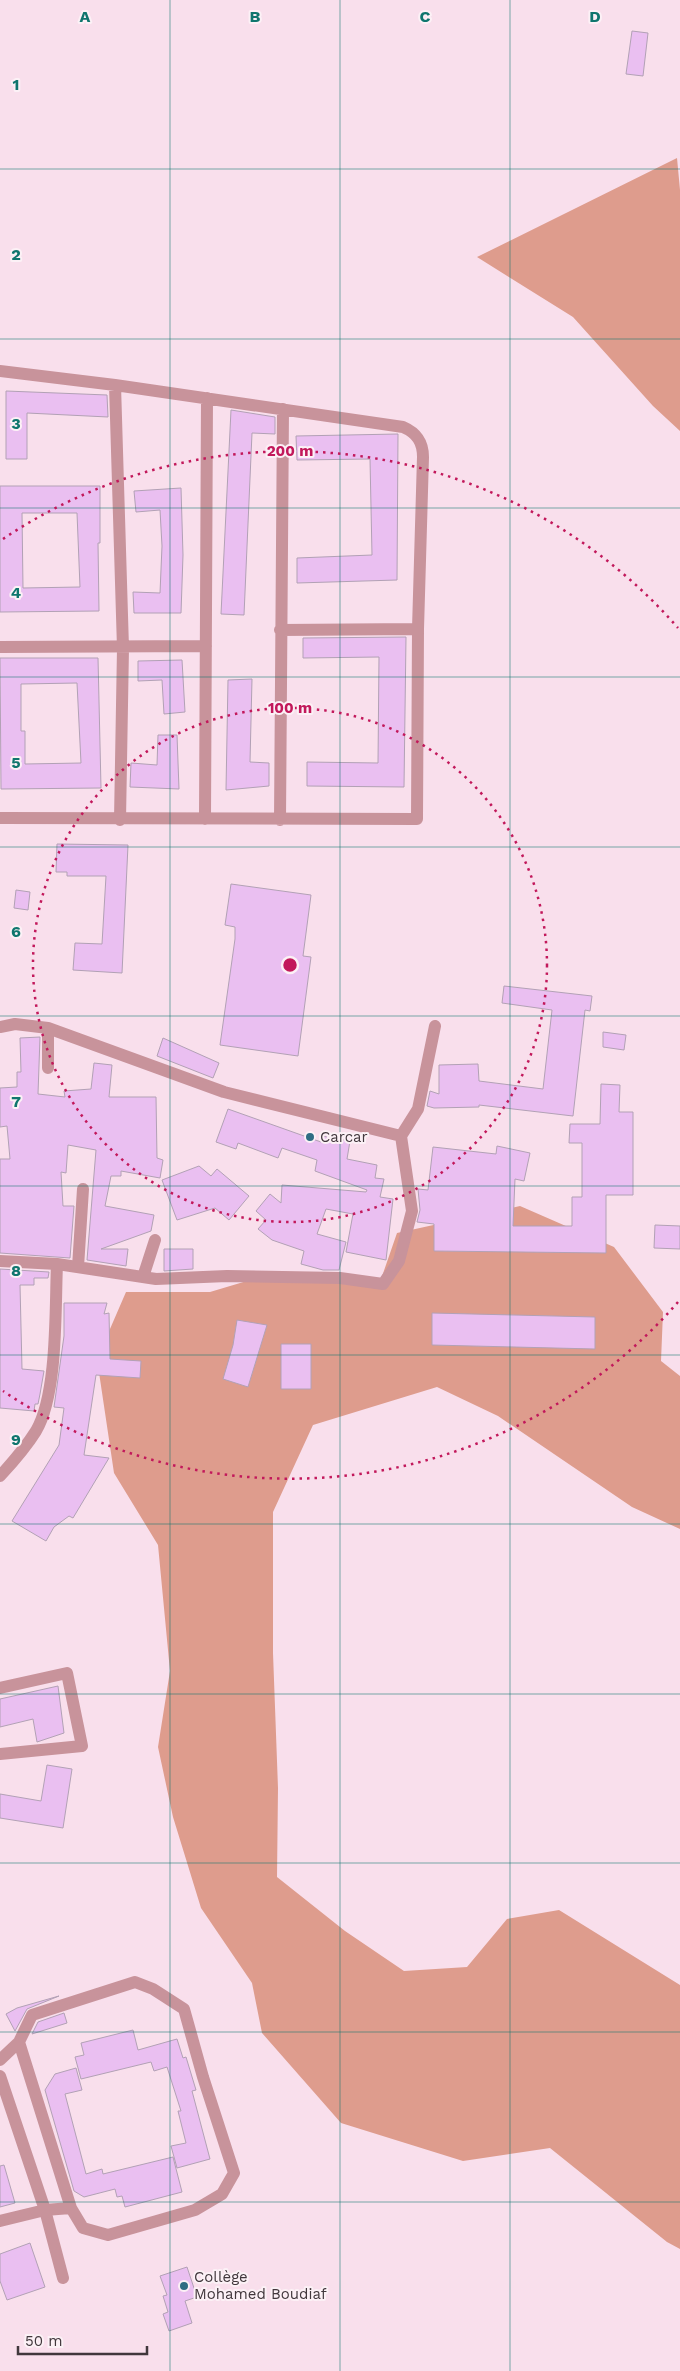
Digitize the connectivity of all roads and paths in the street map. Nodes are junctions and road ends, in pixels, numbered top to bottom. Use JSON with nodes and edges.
{"nodes":[{"id":1,"x":0,"y":371,"type":"edge"},
{"id":2,"x":115,"y":385,"type":"junction"},
{"id":3,"x":207,"y":398,"type":"junction"},
{"id":4,"x":284,"y":409,"type":"junction"},
{"id":5,"x":418,"y":628,"type":"junction"},
{"id":6,"x":280,"y":630,"type":"junction"},
{"id":7,"x":206,"y":646,"type":"junction"},
{"id":8,"x":0,"y":647,"type":"edge"},
{"id":9,"x":123,"y":648,"type":"junction"},
{"id":10,"x":0,"y":818,"type":"edge"},
{"id":11,"x":205,"y":819,"type":"junction"},
{"id":12,"x":120,"y":820,"type":"junction"},
{"id":13,"x":280,"y":820,"type":"junction"},
{"id":14,"x":435,"y":1026,"type":"dead end"},
{"id":15,"x":0,"y":1027,"type":"edge"},
{"id":16,"x":48,"y":1028,"type":"junction"},
{"id":17,"x":48,"y":1068,"type":"dead end"},
{"id":18,"x":401,"y":1136,"type":"junction"},
{"id":19,"x":83,"y":1190,"type":"dead end"},
{"id":20,"x":155,"y":1240,"type":"dead end"},
{"id":21,"x":0,"y":1261,"type":"edge"},
{"id":22,"x":57,"y":1264,"type":"junction"},
{"id":23,"x":78,"y":1267,"type":"junction"},
{"id":24,"x":143,"y":1277,"type":"junction"},
{"id":25,"x":0,"y":1476,"type":"edge"},
{"id":26,"x":0,"y":1688,"type":"edge"},
{"id":27,"x":0,"y":1754,"type":"edge"},
{"id":28,"x":18,"y":2042,"type":"junction"},
{"id":29,"x":0,"y":2060,"type":"edge"},
{"id":30,"x":0,"y":2076,"type":"edge"},
{"id":31,"x":71,"y":2208,"type":"junction"},
{"id":32,"x":45,"y":2210,"type":"junction"},
{"id":33,"x":0,"y":2221,"type":"edge"},
{"id":34,"x":63,"y":2278,"type":"dead end"}],
"edges":[{"from":1,"to":2,"type":"street"},
{"from":2,"to":3,"type":"street"},
{"from":2,"to":9,"type":"street"},
{"from":3,"to":4,"type":"street"},
{"from":3,"to":7,"type":"street"},
{"from":4,"to":5,"type":"street"},
{"from":4,"to":6,"type":"street"},
{"from":5,"to":6,"type":"street"},
{"from":5,"to":13,"type":"street"},
{"from":6,"to":13,"type":"street"},
{"from":7,"to":9,"type":"street"},
{"from":7,"to":11,"type":"street"},
{"from":8,"to":9,"type":"street"},
{"from":9,"to":12,"type":"street"},
{"from":10,"to":12,"type":"street"},
{"from":11,"to":12,"type":"street"},
{"from":11,"to":13,"type":"street"},
{"from":14,"to":18,"type":"street"},
{"from":15,"to":16,"type":"street"},
{"from":16,"to":17,"type":"street"},
{"from":16,"to":18,"type":"street"},
{"from":18,"to":24,"type":"street"},
{"from":19,"to":23,"type":"street"},
{"from":20,"to":24,"type":"street"},
{"from":21,"to":22,"type":"street"},
{"from":22,"to":23,"type":"street"},
{"from":22,"to":25,"type":"street"},
{"from":23,"to":24,"type":"street"},
{"from":26,"to":27,"type":"street"},
{"from":28,"to":29,"type":"street"},
{"from":28,"to":31,"type":"street"},
{"from":28,"to":31,"type":"street"},
{"from":30,"to":32,"type":"street"},
{"from":31,"to":32,"type":"street"},
{"from":32,"to":33,"type":"street"},
{"from":32,"to":34,"type":"street"}]}
